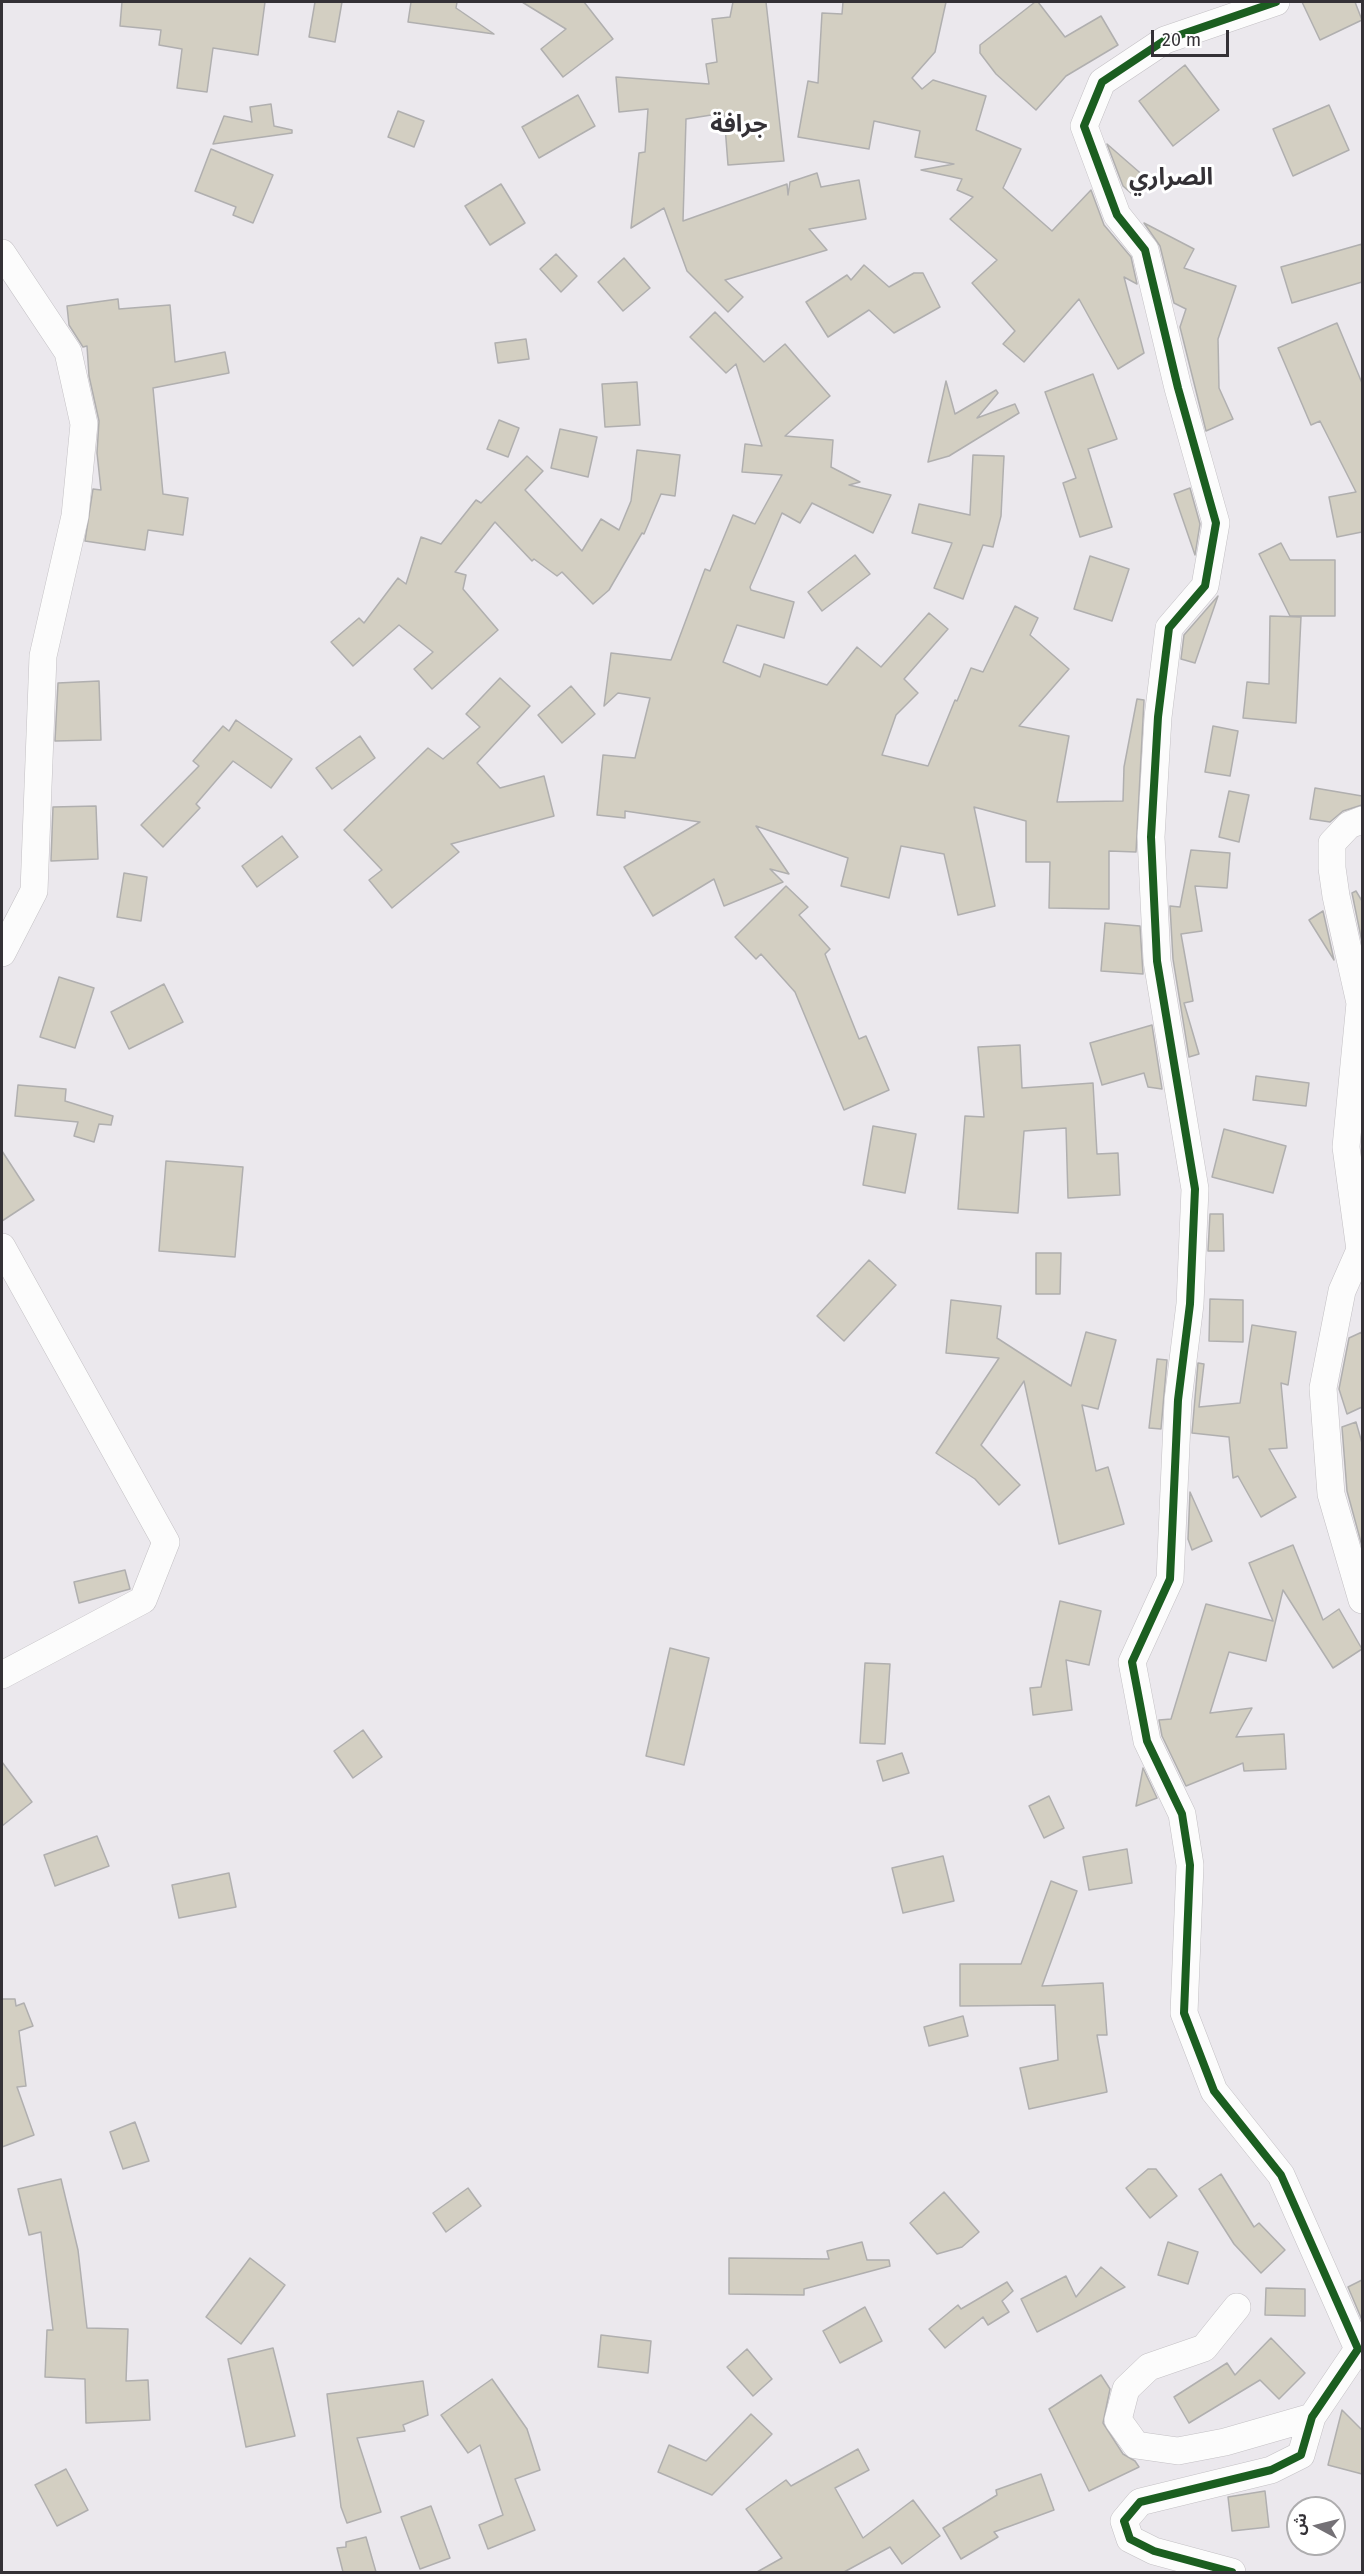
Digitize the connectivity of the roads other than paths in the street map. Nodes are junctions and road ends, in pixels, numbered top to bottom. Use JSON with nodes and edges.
{"nodes":[{"id":1,"x":1276,"y":2,"type":"edge"},
{"id":2,"x":2,"y":254,"type":"edge"},
{"id":3,"x":1362,"y":820,"type":"edge"},
{"id":4,"x":2,"y":953,"type":"edge"},
{"id":5,"x":2,"y":1247,"type":"edge"},
{"id":6,"x":1362,"y":1600,"type":"edge"},
{"id":7,"x":2,"y":1676,"type":"edge"},
{"id":8,"x":1237,"y":2307,"type":"dead end"},
{"id":9,"x":1312,"y":2417,"type":"junction"},
{"id":10,"x":1232,"y":2572,"type":"edge"}],
"edges":[{"from":1,"to":9,"type":"street"},
{"from":2,"to":4,"type":"street"},
{"from":3,"to":6,"type":"street"},
{"from":5,"to":7,"type":"street"},
{"from":8,"to":9,"type":"street"},
{"from":9,"to":10,"type":"street"}]}
